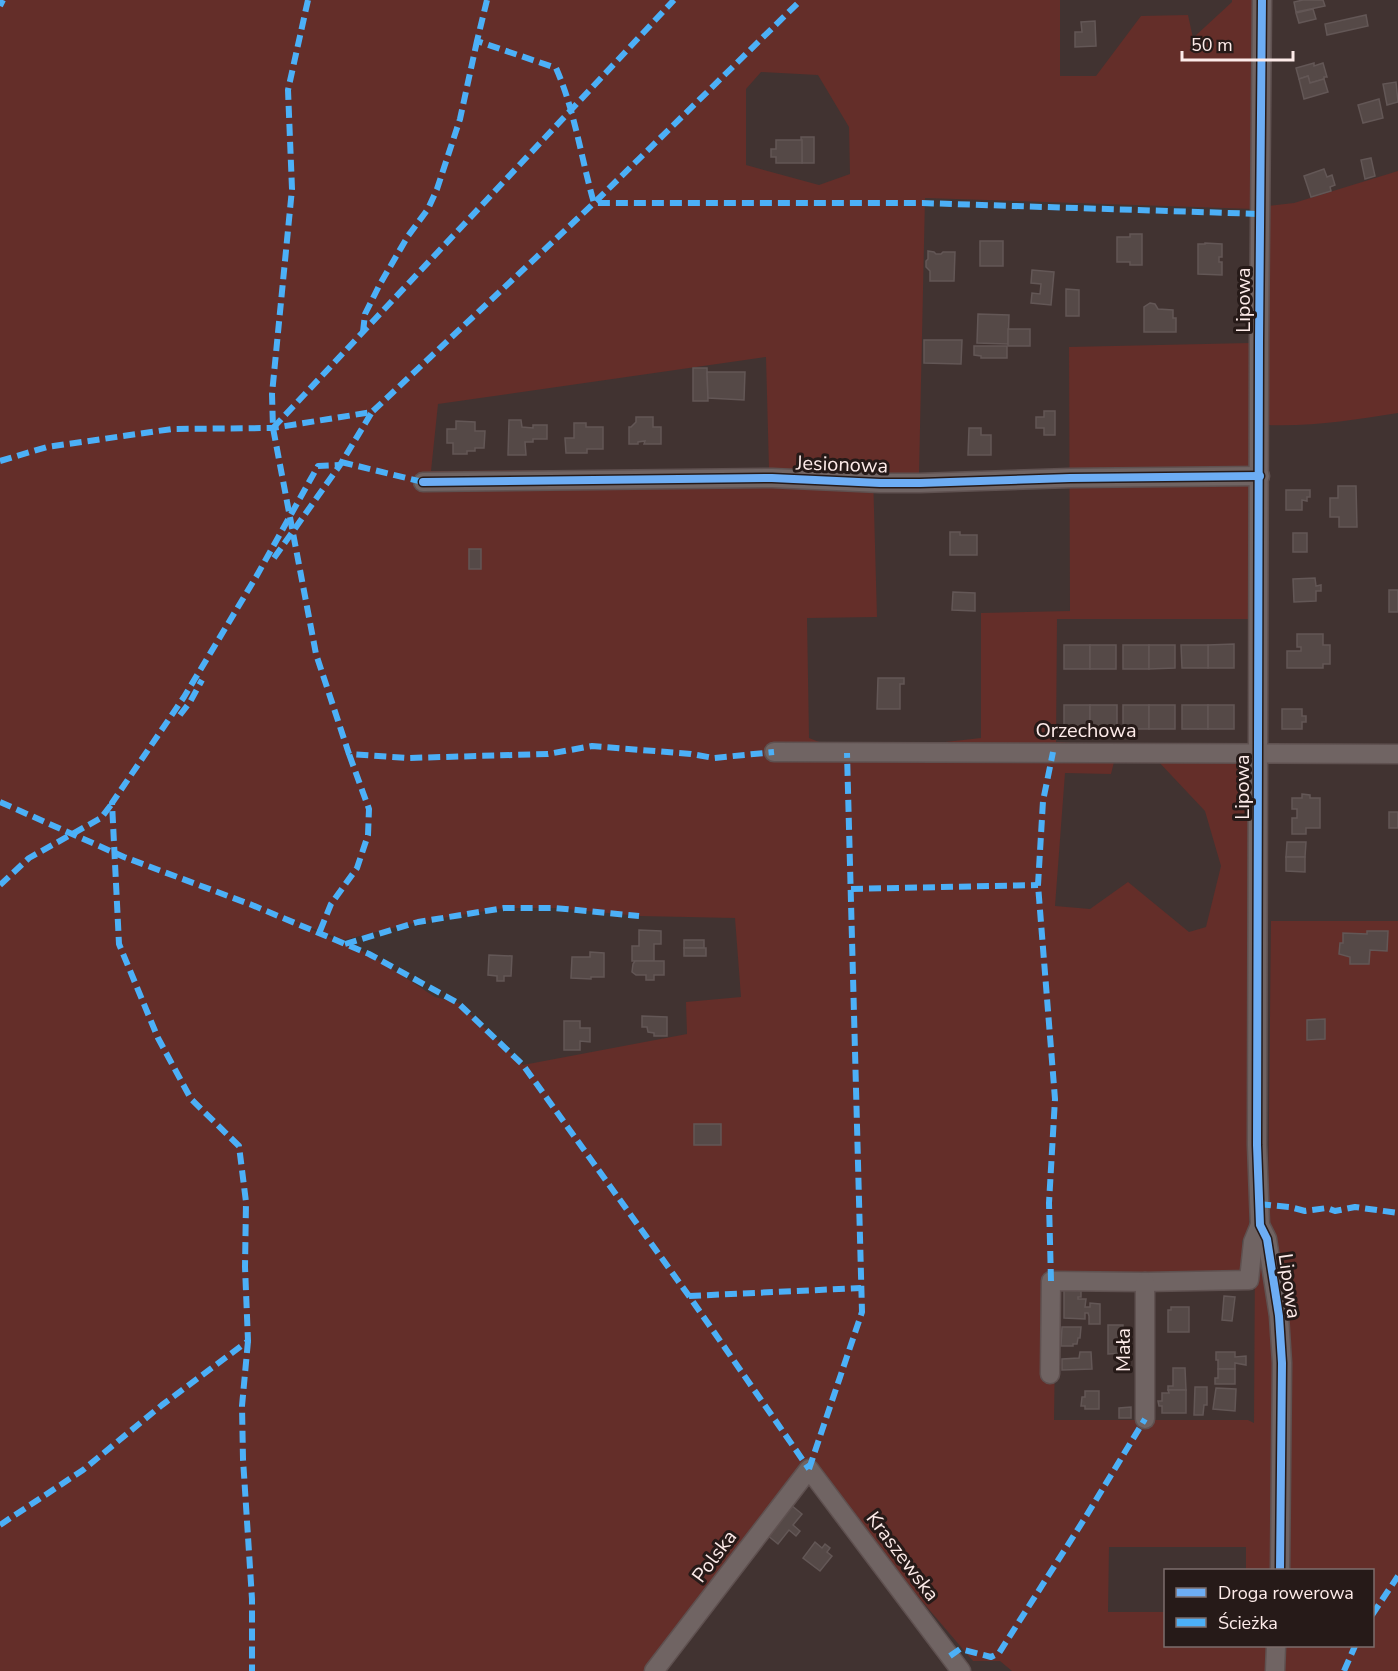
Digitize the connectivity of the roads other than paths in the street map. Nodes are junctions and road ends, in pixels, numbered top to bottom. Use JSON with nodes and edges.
{"nodes":[{"id":1,"x":1262,"y":0,"type":"edge"},
{"id":2,"x":1260,"y":476,"type":"junction"},
{"id":3,"x":423,"y":482,"type":"dead end"},
{"id":4,"x":774,"y":752,"type":"dead end"},
{"id":5,"x":1258,"y":753,"type":"junction"},
{"id":6,"x":1398,"y":754,"type":"edge"},
{"id":7,"x":1260,"y":1225,"type":"junction"},
{"id":8,"x":1145,"y":1281,"type":"junction"},
{"id":9,"x":1050,"y":1374,"type":"dead end"},
{"id":10,"x":1145,"y":1419,"type":"dead end"},
{"id":11,"x":809,"y":1469,"type":"joint"},
{"id":12,"x":1280,"y":1569,"type":"edge"},
{"id":13,"x":1276,"y":1647,"type":"edge"},
{"id":14,"x":654,"y":1671,"type":"edge"},
{"id":15,"x":961,"y":1671,"type":"edge"},
{"id":16,"x":1275,"y":1671,"type":"edge"}],
"edges":[{"from":1,"to":2,"type":"street","name":"Lipowa"},
{"from":2,"to":3,"type":"street","name":"Jesionowa"},
{"from":2,"to":5,"type":"street","name":"Lipowa"},
{"from":4,"to":5,"type":"street","name":"Orzechowa"},
{"from":5,"to":6,"type":"street","name":"Orzechowa"},
{"from":5,"to":7,"type":"street","name":"Lipowa"},
{"from":7,"to":8,"type":"street","name":"Lipowa"},
{"from":7,"to":12,"type":"street","name":"Lipowa"},
{"from":8,"to":9,"type":"street"},
{"from":8,"to":10,"type":"street","name":"Mała"},
{"from":11,"to":14,"type":"street","name":"Polska"},
{"from":11,"to":15,"type":"street","name":"Kraszewska"},
{"from":13,"to":16,"type":"street"}]}
